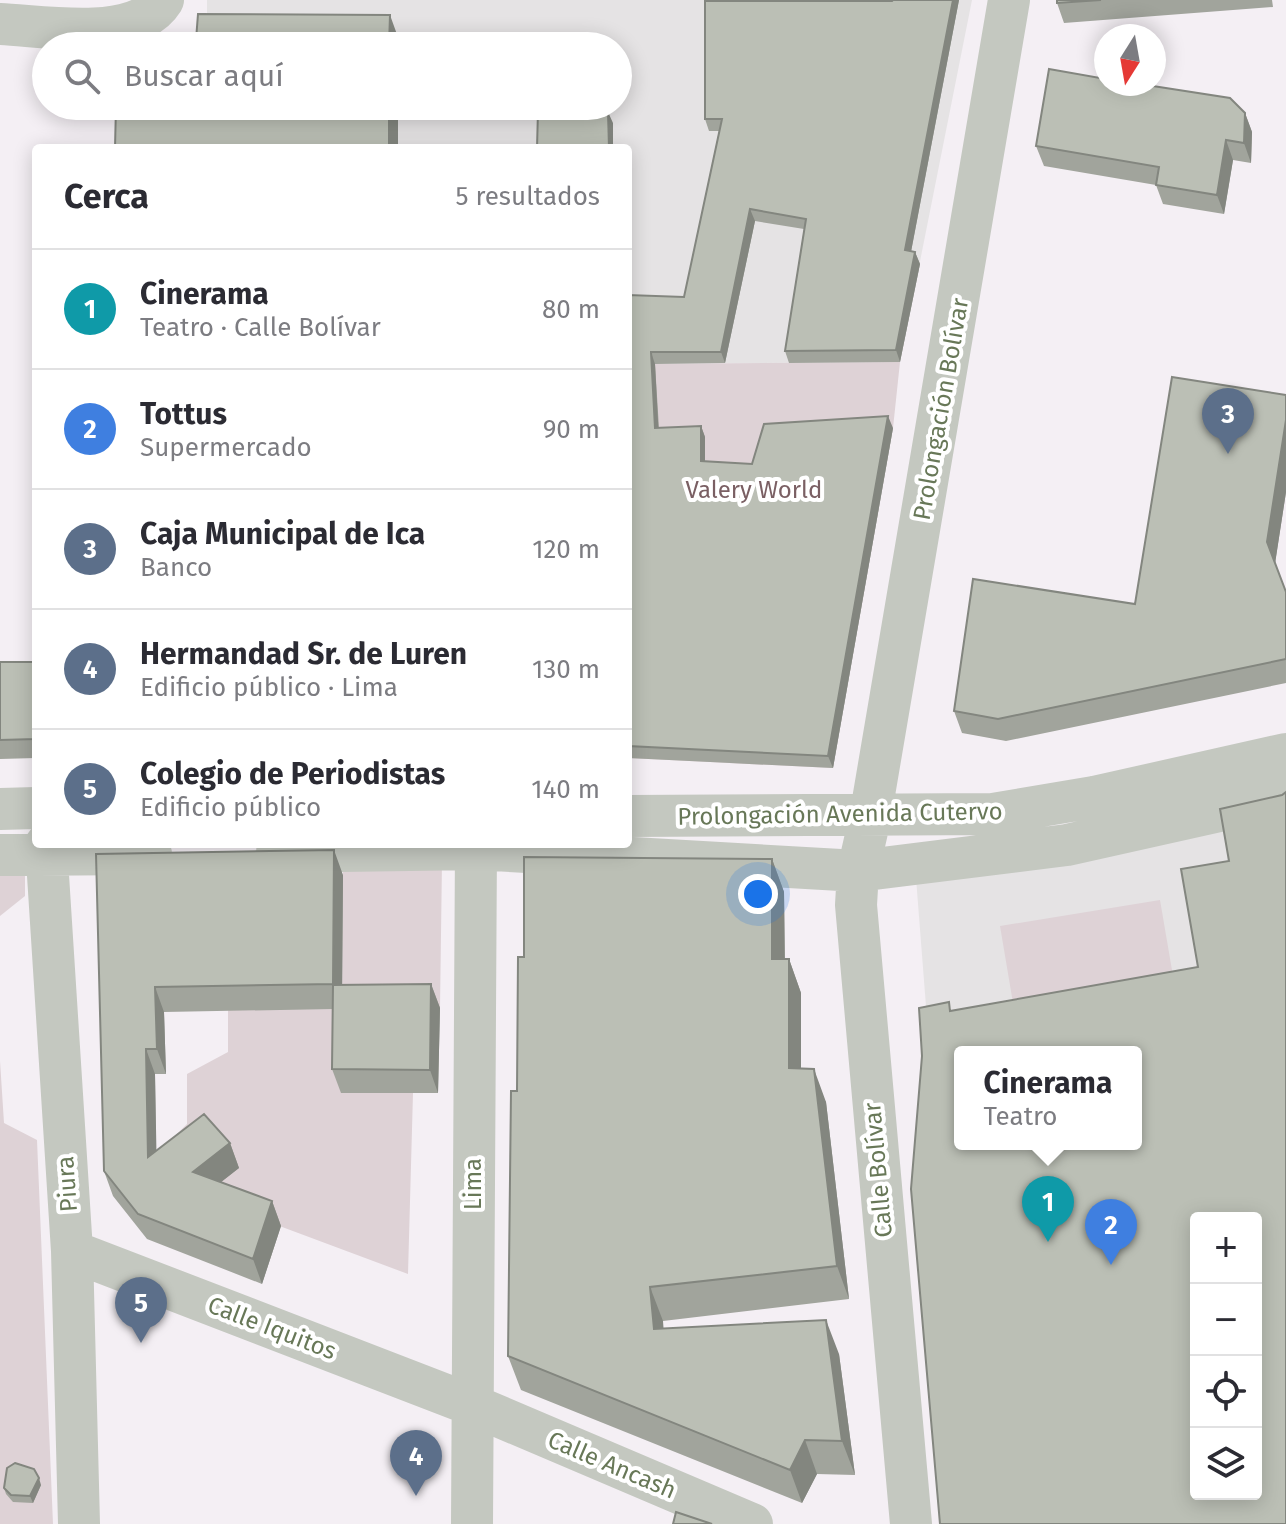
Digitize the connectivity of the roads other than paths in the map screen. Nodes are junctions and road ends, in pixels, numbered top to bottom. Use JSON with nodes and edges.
{"nodes":[{"id":1,"x":1009,"y":0,"type":"edge"},
{"id":2,"x":157,"y":8,"type":"edge"},
{"id":3,"x":0,"y":24,"type":"edge"},
{"id":4,"x":1286,"y":754,"type":"edge"},
{"id":5,"x":1286,"y":796,"type":"edge"},
{"id":6,"x":32,"y":808,"type":"edge"},
{"id":7,"x":0,"y":809,"type":"edge"},
{"id":8,"x":632,"y":816,"type":"edge"},
{"id":9,"x":870,"y":818,"type":"junction"},
{"id":10,"x":408,"y":848,"type":"edge"},
{"id":11,"x":476,"y":848,"type":"edge"},
{"id":12,"x":507,"y":848,"type":"edge"},
{"id":13,"x":46,"y":850,"type":"edge"},
{"id":14,"x":237,"y":853,"type":"edge"},
{"id":15,"x":189,"y":854,"type":"edge"},
{"id":16,"x":0,"y":855,"type":"edge"},
{"id":17,"x":858,"y":871,"type":"junction"},
{"id":18,"x":72,"y":1251,"type":"junction"},
{"id":19,"x":472,"y":1405,"type":"junction"},
{"id":20,"x":79,"y":1524,"type":"edge"},
{"id":21,"x":472,"y":1524,"type":"edge"},
{"id":22,"x":752,"y":1524,"type":"edge"},
{"id":23,"x":911,"y":1524,"type":"edge"}],
"edges":[{"from":1,"to":9,"type":"street","name":"Prolongación Bolívar"},
{"from":2,"to":3,"type":"street"},
{"from":4,"to":9,"type":"street","name":"Prolongación Avenida Cutervo"},
{"from":5,"to":17,"type":"street","name":"Prolongación Avenida Cutervo"},
{"from":6,"to":7,"type":"street"},
{"from":8,"to":9,"type":"street","name":"Prolongación Avenida Cutervo"},
{"from":9,"to":17,"type":"street","name":"Calle Bolívar"},
{"from":10,"to":14,"type":"street","name":"Prolongación Avenida Cutervo"},
{"from":11,"to":19,"type":"street","name":"Lima"},
{"from":12,"to":17,"type":"street","name":"Prolongación Avenida Cutervo"},
{"from":13,"to":15,"type":"street"},
{"from":13,"to":16,"type":"street"},
{"from":13,"to":18,"type":"street","name":"Piura"},
{"from":17,"to":23,"type":"street","name":"Calle Bolívar"},
{"from":18,"to":19,"type":"street","name":"Calle Iquitos"},
{"from":18,"to":20,"type":"street","name":"Piura"},
{"from":19,"to":21,"type":"street","name":"Lima"},
{"from":19,"to":22,"type":"street","name":"Calle Ancash"}]}
